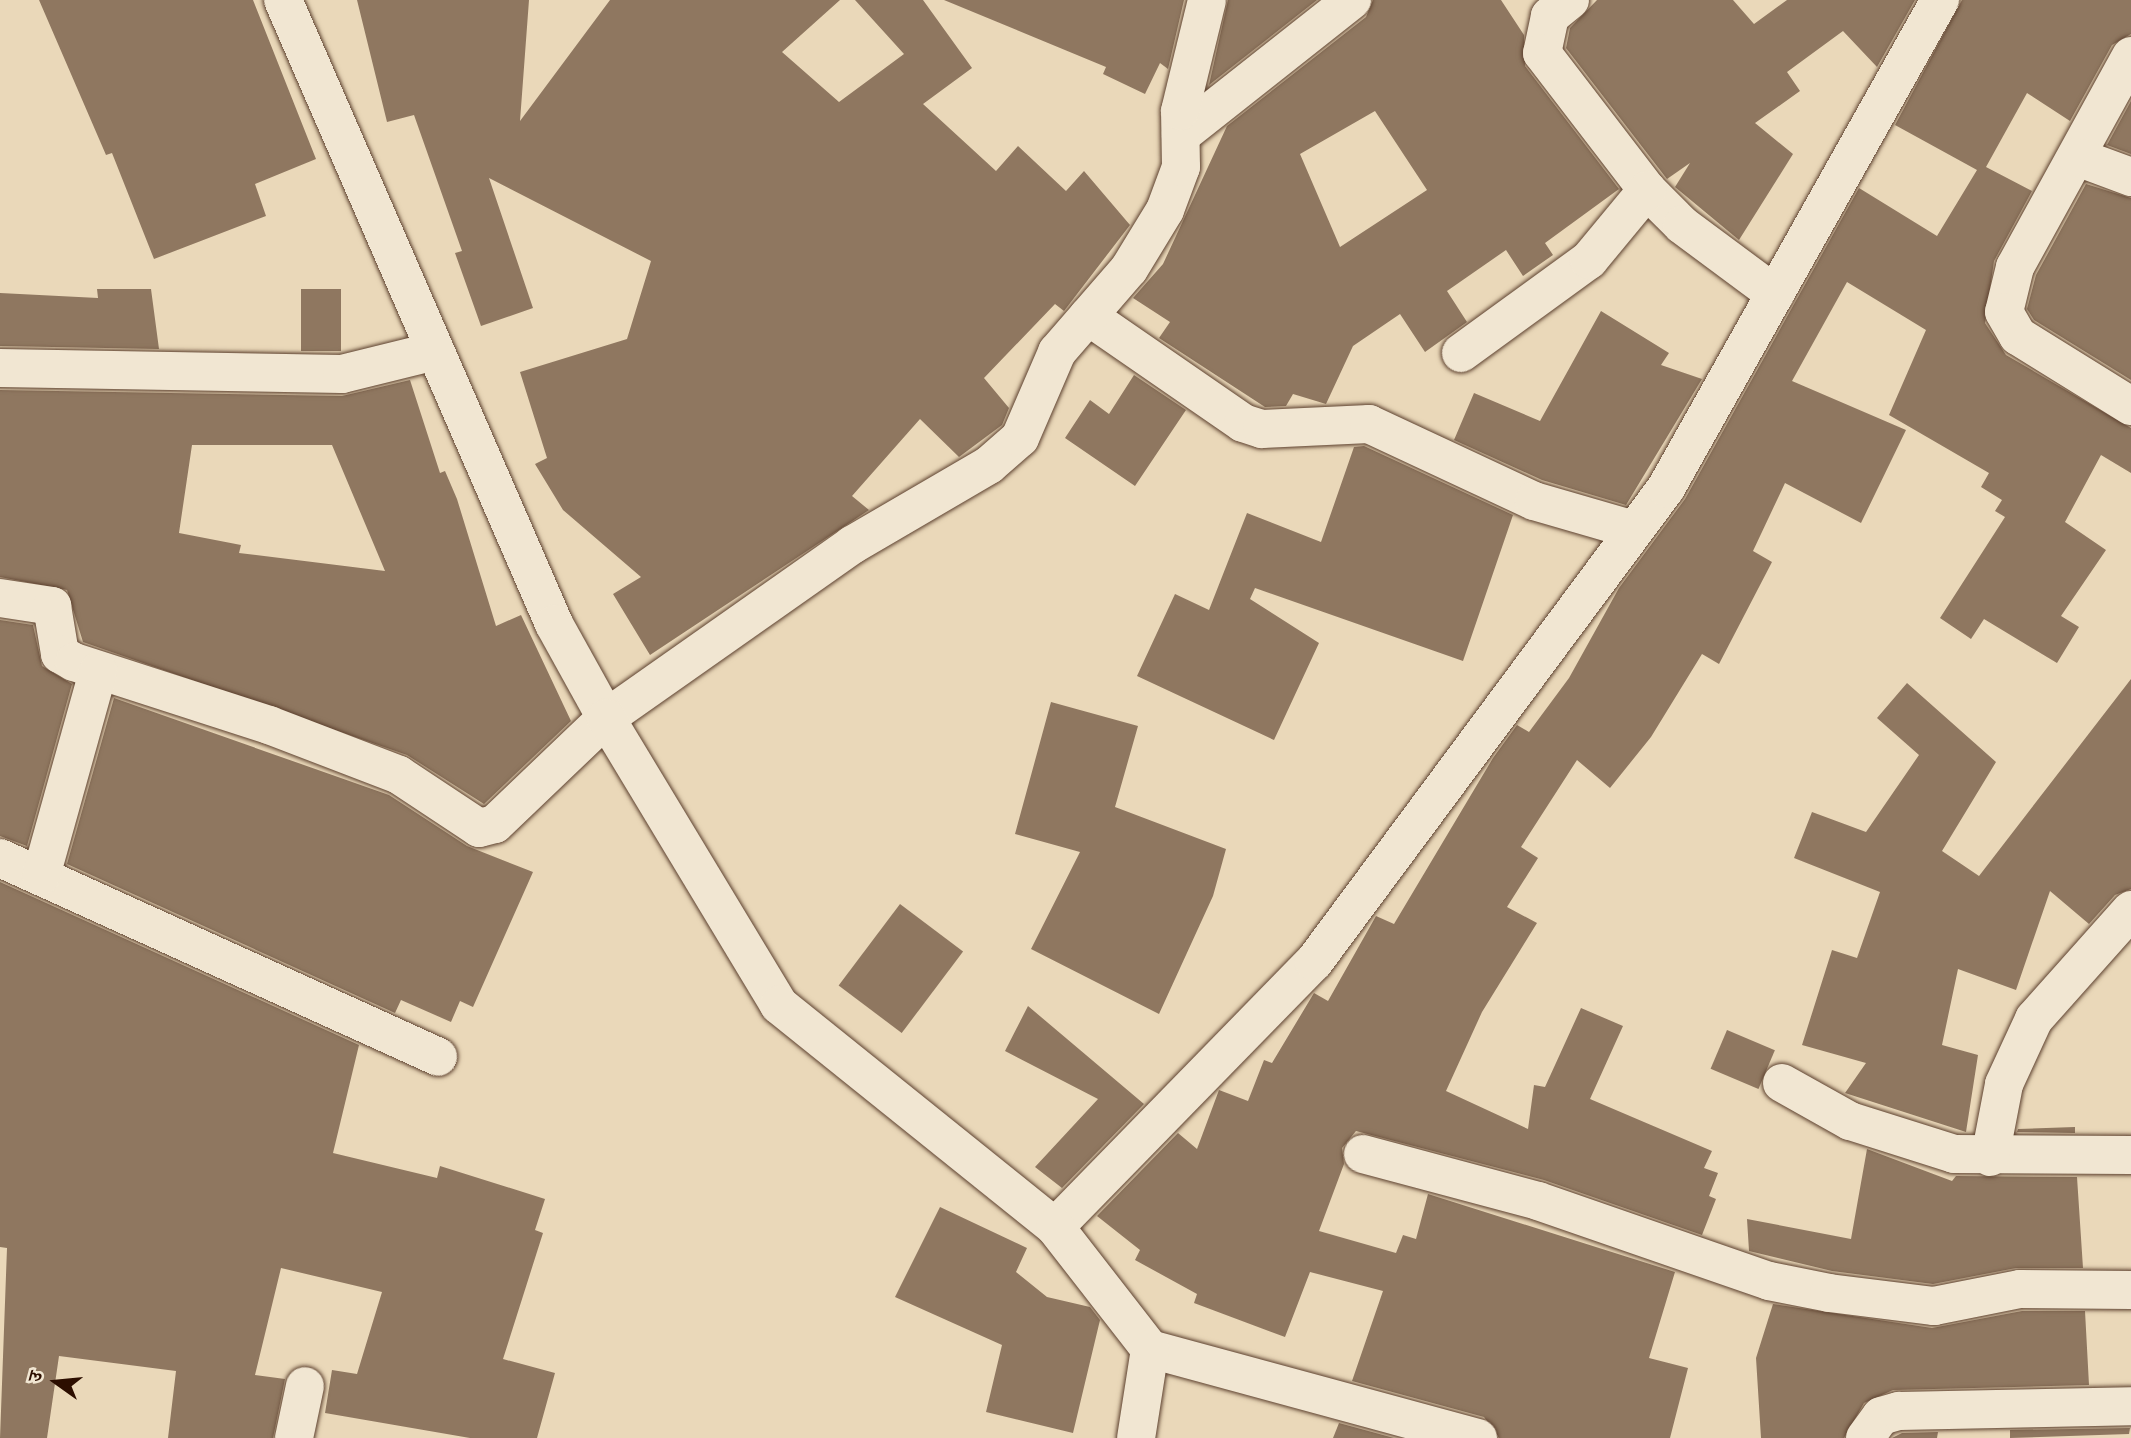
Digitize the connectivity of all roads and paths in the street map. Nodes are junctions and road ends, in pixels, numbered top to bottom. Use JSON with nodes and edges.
{"nodes":[{"id":1,"x":283,"y":0,"type":"edge"},
{"id":2,"x":1207,"y":0,"type":"edge"},
{"id":3,"x":1352,"y":0,"type":"edge"},
{"id":4,"x":1570,"y":0,"type":"edge"},
{"id":5,"x":1940,"y":0,"type":"edge"},
{"id":6,"x":2131,"y":56,"type":"edge"},
{"id":7,"x":1181,"y":135,"type":"junction"},
{"id":8,"x":2077,"y":157,"type":"junction"},
{"id":9,"x":2131,"y":177,"type":"edge"},
{"id":10,"x":1647,"y":190,"type":"junction"},
{"id":11,"x":1775,"y":294,"type":"junction"},
{"id":12,"x":1088,"y":316,"type":"junction"},
{"id":13,"x":435,"y":351,"type":"junction"},
{"id":14,"x":1461,"y":353,"type":"dead end"},
{"id":15,"x":0,"y":368,"type":"edge"},
{"id":16,"x":2131,"y":406,"type":"edge"},
{"id":17,"x":1634,"y":530,"type":"junction"},
{"id":18,"x":0,"y":598,"type":"edge"},
{"id":19,"x":98,"y":673,"type":"junction"},
{"id":20,"x":606,"y":718,"type":"junction"},
{"id":21,"x":0,"y":858,"type":"edge"},
{"id":22,"x":41,"y":876,"type":"junction"},
{"id":23,"x":2131,"y":910,"type":"edge"},
{"id":24,"x":438,"y":1057,"type":"dead end"},
{"id":25,"x":1782,"y":1083,"type":"dead end"},
{"id":26,"x":1363,"y":1154,"type":"dead end"},
{"id":27,"x":2131,"y":1155,"type":"edge"},
{"id":28,"x":1990,"y":1157,"type":"junction"},
{"id":29,"x":1055,"y":1227,"type":"junction"},
{"id":30,"x":2131,"y":1290,"type":"edge"},
{"id":31,"x":1150,"y":1349,"type":"junction"},
{"id":32,"x":305,"y":1385,"type":"dead end"},
{"id":33,"x":2131,"y":1406,"type":"edge"},
{"id":34,"x":295,"y":1438,"type":"edge"},
{"id":35,"x":1136,"y":1438,"type":"edge"},
{"id":36,"x":1478,"y":1438,"type":"edge"},
{"id":37,"x":1865,"y":1438,"type":"edge"}],
"edges":[{"from":1,"to":13,"type":"street"},
{"from":2,"to":7,"type":"street"},
{"from":3,"to":7,"type":"street"},
{"from":4,"to":10,"type":"street"},
{"from":5,"to":11,"type":"street"},
{"from":6,"to":8,"type":"street"},
{"from":7,"to":12,"type":"street"},
{"from":8,"to":9,"type":"street"},
{"from":8,"to":16,"type":"street"},
{"from":10,"to":11,"type":"street"},
{"from":10,"to":14,"type":"street"},
{"from":11,"to":17,"type":"street"},
{"from":12,"to":17,"type":"street"},
{"from":12,"to":20,"type":"street"},
{"from":13,"to":15,"type":"street"},
{"from":13,"to":20,"type":"street"},
{"from":17,"to":29,"type":"street"},
{"from":18,"to":19,"type":"street"},
{"from":19,"to":20,"type":"street"},
{"from":19,"to":22,"type":"street"},
{"from":20,"to":29,"type":"street"},
{"from":21,"to":22,"type":"street"},
{"from":22,"to":24,"type":"street"},
{"from":23,"to":28,"type":"street"},
{"from":25,"to":28,"type":"street"},
{"from":26,"to":30,"type":"street"},
{"from":27,"to":28,"type":"street"},
{"from":29,"to":31,"type":"street"},
{"from":31,"to":35,"type":"street"},
{"from":31,"to":36,"type":"street"},
{"from":32,"to":34,"type":"street"},
{"from":33,"to":37,"type":"street"}]}
